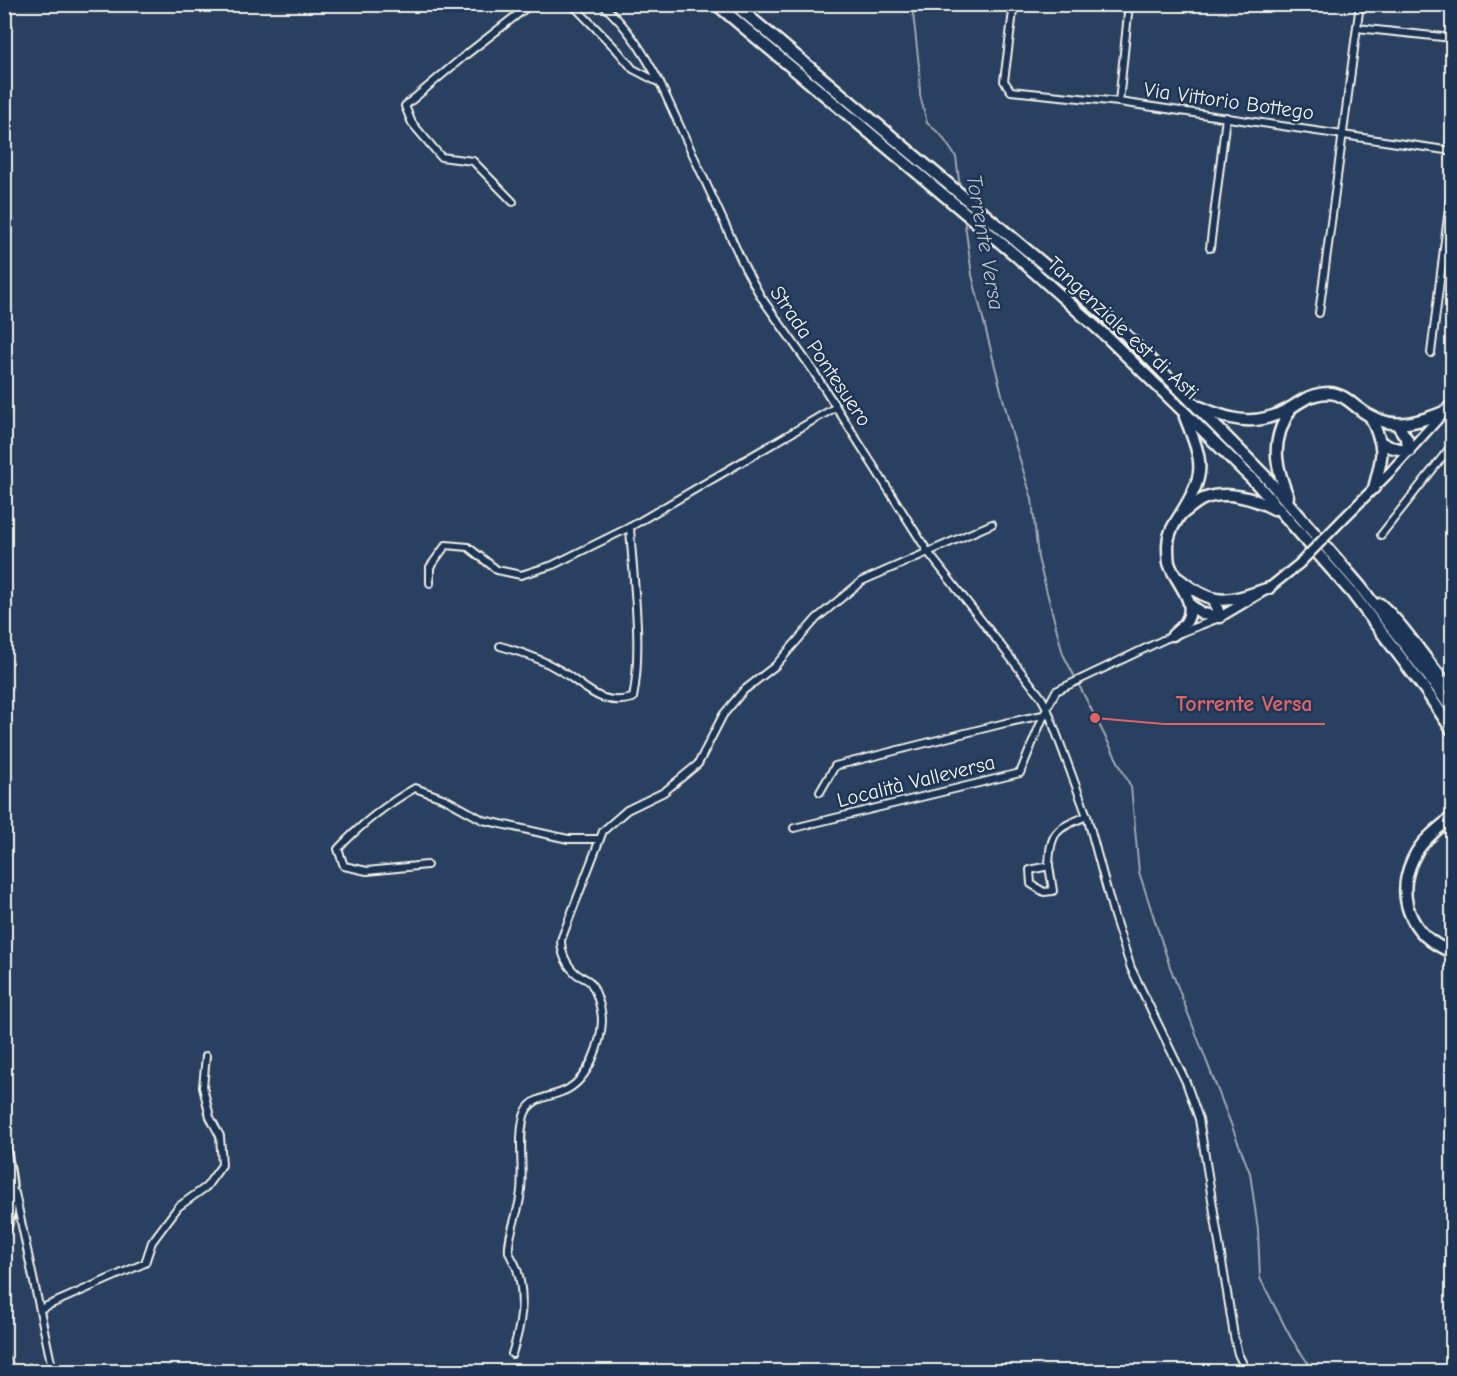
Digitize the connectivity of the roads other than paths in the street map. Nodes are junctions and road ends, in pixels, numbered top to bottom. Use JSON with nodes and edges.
{"nodes":[{"id":1,"x":531,"y":4,"type":"edge"},
{"id":2,"x":572,"y":4,"type":"edge"},
{"id":3,"x":602,"y":4,"type":"edge"},
{"id":4,"x":716,"y":4,"type":"edge"},
{"id":5,"x":734,"y":4,"type":"edge"},
{"id":6,"x":1014,"y":4,"type":"edge"},
{"id":7,"x":1130,"y":4,"type":"edge"},
{"id":8,"x":1360,"y":4,"type":"edge"},
{"id":9,"x":1357,"y":28,"type":"junction"},
{"id":10,"x":1452,"y":38,"type":"edge"},
{"id":11,"x":660,"y":83,"type":"junction"},
{"id":12,"x":1119,"y":102,"type":"junction"},
{"id":13,"x":1226,"y":117,"type":"junction"},
{"id":14,"x":1342,"y":135,"type":"junction"},
{"id":15,"x":1452,"y":151,"type":"edge"},
{"id":16,"x":1452,"y":184,"type":"edge"},
{"id":17,"x":513,"y":202,"type":"dead end"},
{"id":18,"x":1210,"y":248,"type":"dead end"},
{"id":19,"x":1318,"y":313,"type":"dead end"},
{"id":20,"x":1431,"y":353,"type":"dead end"},
{"id":21,"x":1452,"y":403,"type":"edge"},
{"id":22,"x":1194,"y":404,"type":"junction"},
{"id":23,"x":1291,"y":407,"type":"junction"},
{"id":24,"x":836,"y":408,"type":"junction"},
{"id":25,"x":1183,"y":411,"type":"junction"},
{"id":26,"x":1444,"y":412,"type":"junction"},
{"id":27,"x":1371,"y":418,"type":"junction"},
{"id":28,"x":1397,"y":424,"type":"junction"},
{"id":29,"x":1382,"y":443,"type":"junction"},
{"id":30,"x":1452,"y":445,"type":"edge"},
{"id":31,"x":1409,"y":451,"type":"junction"},
{"id":32,"x":1374,"y":488,"type":"junction"},
{"id":33,"x":1288,"y":511,"type":"junction"},
{"id":34,"x":1180,"y":515,"type":"junction"},
{"id":35,"x":992,"y":524,"type":"dead end"},
{"id":36,"x":630,"y":527,"type":"junction"},
{"id":37,"x":1381,"y":535,"type":"dead end"},
{"id":38,"x":928,"y":552,"type":"junction"},
{"id":39,"x":1176,"y":577,"type":"junction"},
{"id":40,"x":430,"y":583,"type":"dead end"},
{"id":41,"x":1359,"y":586,"type":"junction"},
{"id":42,"x":1269,"y":588,"type":"junction"},
{"id":43,"x":1214,"y":600,"type":"junction"},
{"id":44,"x":1190,"y":605,"type":"junction"},
{"id":45,"x":1220,"y":617,"type":"junction"},
{"id":46,"x":1173,"y":635,"type":"junction"},
{"id":47,"x":500,"y":645,"type":"dead end"},
{"id":48,"x":1452,"y":690,"type":"edge"},
{"id":49,"x":1047,"y":708,"type":"junction"},
{"id":50,"x":1452,"y":710,"type":"edge"},
{"id":51,"x":1043,"y":716,"type":"junction"},
{"id":52,"x":1452,"y":730,"type":"edge"},
{"id":53,"x":820,"y":792,"type":"dead end"},
{"id":54,"x":1087,"y":816,"type":"junction"},
{"id":55,"x":1452,"y":817,"type":"edge"},
{"id":56,"x":794,"y":828,"type":"dead end"},
{"id":57,"x":600,"y":839,"type":"junction"},
{"id":58,"x":426,"y":865,"type":"dead end"},
{"id":59,"x":1049,"y":866,"type":"junction"},
{"id":60,"x":1452,"y":952,"type":"edge"},
{"id":61,"x":206,"y":1056,"type":"dead end"},
{"id":62,"x":4,"y":1143,"type":"edge"},
{"id":63,"x":12,"y":1181,"type":"junction"},
{"id":64,"x":4,"y":1233,"type":"edge"},
{"id":65,"x":40,"y":1309,"type":"junction"},
{"id":66,"x":512,"y":1354,"type":"dead end"},
{"id":67,"x":53,"y":1371,"type":"edge"},
{"id":68,"x":1247,"y":1371,"type":"edge"}],
"edges":[{"from":1,"to":17,"type":"street"},
{"from":2,"to":11,"type":"street"},
{"from":3,"to":11,"type":"street","name":"Strada Pontesuero"},
{"from":4,"to":25,"type":"highway","name":"Tangenziale est di Asti"},
{"from":5,"to":22,"type":"highway","name":"Tangenziale est di Asti"},
{"from":6,"to":12,"type":"street","name":"Via Vittorio Bottego"},
{"from":7,"to":12,"type":"street"},
{"from":8,"to":9,"type":"street"},
{"from":9,"to":10,"type":"street"},
{"from":9,"to":14,"type":"street"},
{"from":11,"to":24,"type":"street","name":"Strada Pontesuero"},
{"from":12,"to":13,"type":"street","name":"Via Vittorio Bottego"},
{"from":13,"to":14,"type":"street","name":"Via Vittorio Bottego"},
{"from":13,"to":18,"type":"street"},
{"from":14,"to":15,"type":"street","name":"Via Vittorio Bottego"},
{"from":14,"to":19,"type":"street"},
{"from":16,"to":20,"type":"street"},
{"from":21,"to":26,"type":"street"},
{"from":22,"to":23,"type":"highway"},
{"from":22,"to":33,"type":"highway","name":"Tangenziale est di Asti"},
{"from":23,"to":27,"type":"highway"},
{"from":23,"to":33,"type":"highway"},
{"from":24,"to":36,"type":"street"},
{"from":24,"to":38,"type":"street","name":"Strada Pontesuero"},
{"from":25,"to":33,"type":"highway","name":"Tangenziale est di Asti"},
{"from":25,"to":34,"type":"highway"},
{"from":26,"to":28,"type":"highway"},
{"from":26,"to":31,"type":"street"},
{"from":27,"to":28,"type":"highway"},
{"from":27,"to":29,"type":"highway"},
{"from":28,"to":31,"type":"highway"},
{"from":29,"to":31,"type":"highway"},
{"from":29,"to":32,"type":"highway"},
{"from":30,"to":37,"type":"street"},
{"from":31,"to":32,"type":"street"},
{"from":32,"to":42,"type":"street","bridge":true},
{"from":33,"to":34,"type":"highway"},
{"from":33,"to":41,"type":"highway","name":"Tangenziale est di Asti"},
{"from":33,"to":52,"type":"highway","name":"Tangenziale est di Asti"},
{"from":34,"to":39,"type":"highway"},
{"from":35,"to":38,"type":"street"},
{"from":36,"to":40,"type":"street"},
{"from":36,"to":47,"type":"street"},
{"from":38,"to":49,"type":"street","name":"Strada Pontesuero"},
{"from":38,"to":57,"type":"street"},
{"from":39,"to":43,"type":"highway"},
{"from":39,"to":44,"type":"highway"},
{"from":41,"to":48,"type":"highway"},
{"from":41,"to":50,"type":"highway","name":"Tangenziale est di Asti"},
{"from":42,"to":43,"type":"highway"},
{"from":42,"to":45,"type":"street"},
{"from":43,"to":45,"type":"highway"},
{"from":44,"to":45,"type":"highway"},
{"from":44,"to":46,"type":"highway"},
{"from":45,"to":46,"type":"street"},
{"from":46,"to":49,"type":"street","name":"Località Valleversa"},
{"from":49,"to":51,"type":"street","name":"Località Valleversa"},
{"from":49,"to":54,"type":"street","name":"Strada Pontesuero"},
{"from":51,"to":53,"type":"street","name":"Località Valleversa"},
{"from":51,"to":56,"type":"street","name":"Località Valleversa"},
{"from":54,"to":59,"type":"street"},
{"from":54,"to":68,"type":"street","name":"Strada Pontesuero"},
{"from":55,"to":60,"type":"highway"},
{"from":57,"to":58,"type":"street"},
{"from":57,"to":66,"type":"street"},
{"from":59,"to":59,"type":"street"},
{"from":61,"to":65,"type":"street"},
{"from":62,"to":63,"type":"street"},
{"from":63,"to":64,"type":"street"},
{"from":63,"to":65,"type":"street"},
{"from":65,"to":67,"type":"street"}]}
